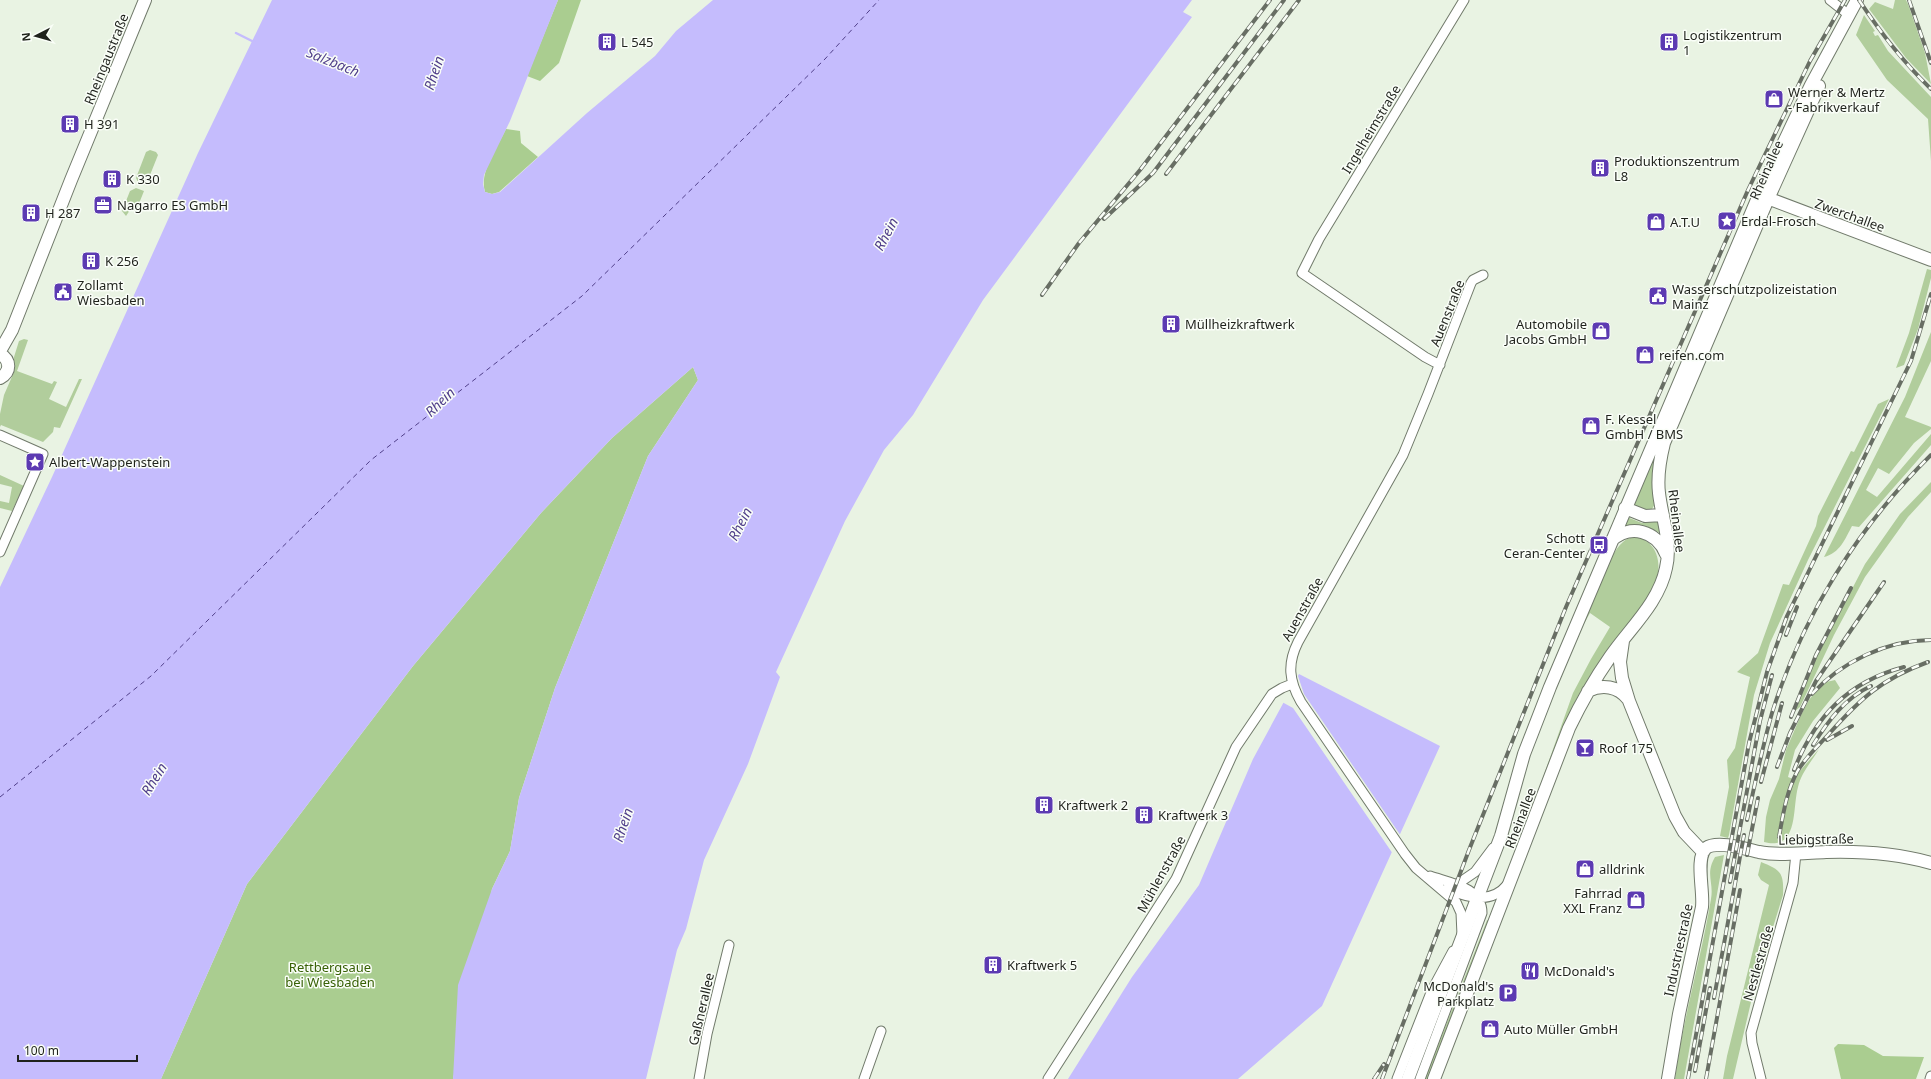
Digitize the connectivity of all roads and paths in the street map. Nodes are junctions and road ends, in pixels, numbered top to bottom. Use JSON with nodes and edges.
{"nodes":[{"id":1,"x":145,"y":0,"type":"edge"},
{"id":2,"x":1464,"y":0,"type":"edge"},
{"id":3,"x":1830,"y":0,"type":"edge"},
{"id":4,"x":1856,"y":0,"type":"edge"},
{"id":5,"x":1847,"y":19,"type":"junction"},
{"id":6,"x":1763,"y":197,"type":"junction"},
{"id":7,"x":1790,"y":207,"type":"junction"},
{"id":8,"x":1759,"y":221,"type":"junction"},
{"id":9,"x":1931,"y":260,"type":"edge"},
{"id":10,"x":1302,"y":273,"type":"joint"},
{"id":11,"x":1483,"y":275,"type":"dead end"},
{"id":12,"x":2,"y":355,"type":"edge"},
{"id":13,"x":1440,"y":365,"type":"junction"},
{"id":14,"x":1,"y":379,"type":"edge"},
{"id":15,"x":0,"y":435,"type":"edge"},
{"id":16,"x":1625,"y":508,"type":"junction"},
{"id":17,"x":1663,"y":515,"type":"junction"},
{"id":18,"x":1611,"y":541,"type":"junction"},
{"id":19,"x":0,"y":552,"type":"edge"},
{"id":20,"x":1668,"y":559,"type":"junction"},
{"id":21,"x":1624,"y":638,"type":"junction"},
{"id":22,"x":1292,"y":684,"type":"junction"},
{"id":23,"x":1588,"y":691,"type":"junction"},
{"id":24,"x":1629,"y":701,"type":"junction"},
{"id":25,"x":1501,"y":836,"type":"junction"},
{"id":26,"x":1703,"y":852,"type":"junction"},
{"id":27,"x":1796,"y":853,"type":"junction"},
{"id":28,"x":1931,"y":863,"type":"edge"},
{"id":29,"x":1423,"y":873,"type":"junction"},
{"id":30,"x":1511,"y":880,"type":"junction"},
{"id":31,"x":1456,"y":885,"type":"junction"},
{"id":32,"x":1440,"y":887,"type":"junction"},
{"id":33,"x":1477,"y":897,"type":"junction"},
{"id":34,"x":1462,"y":939,"type":"junction"},
{"id":35,"x":729,"y":945,"type":"dead end"},
{"id":36,"x":881,"y":1031,"type":"dead end"},
{"id":37,"x":699,"y":1079,"type":"edge"},
{"id":38,"x":864,"y":1079,"type":"edge"},
{"id":39,"x":1048,"y":1079,"type":"edge"},
{"id":40,"x":1397,"y":1079,"type":"edge"},
{"id":41,"x":1408,"y":1079,"type":"edge"},
{"id":42,"x":1420,"y":1079,"type":"edge"},
{"id":43,"x":1434,"y":1079,"type":"edge"},
{"id":44,"x":1668,"y":1079,"type":"edge"},
{"id":45,"x":1761,"y":1079,"type":"edge"}],
"edges":[{"from":1,"to":12,"type":"main road","name":"Rheingaustraße"},
{"from":2,"to":10,"type":"street","name":"Ingelheimstraße"},
{"from":3,"to":5,"type":"street"},
{"from":4,"to":5,"type":"main road","name":"Rheinallee"},
{"from":5,"to":6,"type":"main road","name":"Rheinallee"},
{"from":6,"to":7,"type":"main road","name":"Zwerchallee"},
{"from":6,"to":8,"type":"main road","name":"Rheinallee"},
{"from":6,"to":16,"type":"main road","name":"Rheinallee"},
{"from":7,"to":8,"type":"main road"},
{"from":7,"to":9,"type":"main road","name":"Zwerchallee"},
{"from":8,"to":17,"type":"main road","name":"Rheinallee"},
{"from":10,"to":13,"type":"street","name":"Auenstraße"},
{"from":11,"to":13,"type":"street","name":"Auenstraße"},
{"from":12,"to":14,"type":"main road","name":"Rheingaustraße"},
{"from":13,"to":22,"type":"street","name":"Auenstraße"},
{"from":15,"to":19,"type":"street"},
{"from":16,"to":17,"type":"main road"},
{"from":16,"to":18,"type":"main road","name":"Rheinallee"},
{"from":17,"to":20,"type":"main road","name":"Rheinallee"},
{"from":18,"to":20,"type":"main road"},
{"from":18,"to":25,"type":"main road","name":"Rheinallee"},
{"from":20,"to":21,"type":"main road","name":"Rheinallee"},
{"from":21,"to":23,"type":"main road","name":"Rheinallee"},
{"from":21,"to":24,"type":"main road"},
{"from":22,"to":29,"type":"street","name":"Auenstraße"},
{"from":22,"to":39,"type":"street","name":"Mühlenstraße"},
{"from":23,"to":24,"type":"main road"},
{"from":23,"to":30,"type":"main road","name":"Rheinallee"},
{"from":24,"to":26,"type":"main road"},
{"from":25,"to":31,"type":"street"},
{"from":25,"to":33,"type":"main road","name":"Rheinallee"},
{"from":26,"to":27,"type":"main road","name":"Liebigstraße"},
{"from":26,"to":44,"type":"main road","name":"Industriestraße"},
{"from":27,"to":28,"type":"main road","name":"Liebigstraße"},
{"from":27,"to":45,"type":"street","name":"Nestlestraße"},
{"from":29,"to":31,"type":"street","name":"Auenstraße"},
{"from":29,"to":32,"type":"street","name":"Auenstraße"},
{"from":30,"to":33,"type":"street","name":"Auenstraße"},
{"from":30,"to":43,"type":"main road","name":"Rheinallee"},
{"from":31,"to":33,"type":"street","name":"Auenstraße"},
{"from":32,"to":33,"type":"street","name":"Auenstraße"},
{"from":32,"to":34,"type":"street","name":"Auenstraße"},
{"from":33,"to":34,"type":"main road","name":"Rheinallee"},
{"from":33,"to":42,"type":"street"},
{"from":34,"to":40,"type":"street","name":"Rheinallee"},
{"from":34,"to":41,"type":"main road","name":"Rheinallee"},
{"from":35,"to":37,"type":"street","name":"Gaßnerallee"},
{"from":36,"to":38,"type":"street"}]}
